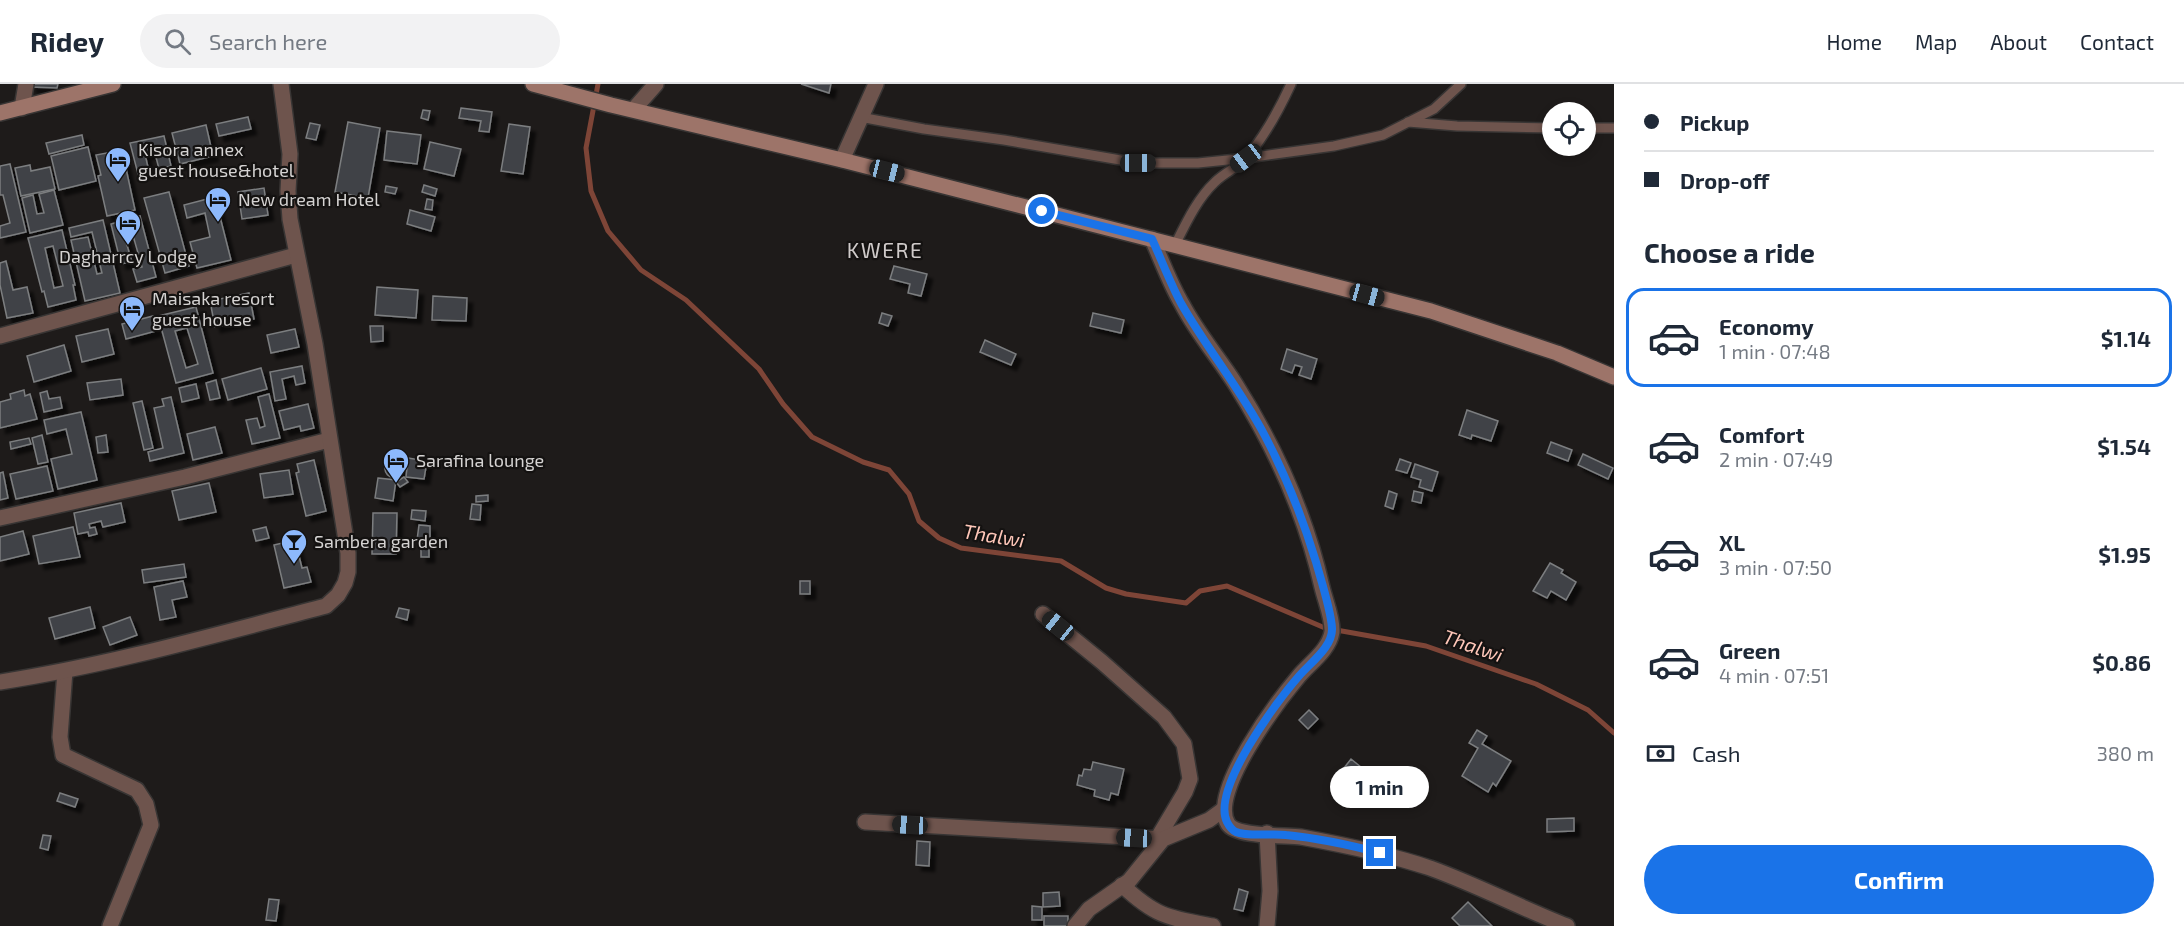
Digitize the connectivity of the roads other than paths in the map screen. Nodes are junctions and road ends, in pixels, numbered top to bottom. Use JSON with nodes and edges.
{"nodes":[{"id":1,"x":26,"y":84,"type":"edge"},
{"id":2,"x":113,"y":84,"type":"edge"},
{"id":3,"x":281,"y":84,"type":"edge"},
{"id":4,"x":533,"y":84,"type":"edge"},
{"id":5,"x":656,"y":84,"type":"edge"},
{"id":6,"x":876,"y":84,"type":"edge"},
{"id":7,"x":1291,"y":84,"type":"edge"},
{"id":8,"x":1461,"y":84,"type":"edge"},
{"id":9,"x":22,"y":108,"type":"junction"},
{"id":10,"x":634,"y":110,"type":"junction"},
{"id":11,"x":0,"y":113,"type":"edge"},
{"id":12,"x":860,"y":117,"type":"junction"},
{"id":13,"x":1408,"y":122,"type":"junction"},
{"id":14,"x":1542,"y":128,"type":"edge"},
{"id":15,"x":1596,"y":128,"type":"edge"},
{"id":16,"x":1614,"y":128,"type":"edge"},
{"id":17,"x":1246,"y":158,"type":"junction"},
{"id":18,"x":842,"y":160,"type":"junction"},
{"id":19,"x":1152,"y":239,"type":"junction"},
{"id":20,"x":1175,"y":245,"type":"junction"},
{"id":21,"x":296,"y":255,"type":"junction"},
{"id":22,"x":0,"y":336,"type":"edge"},
{"id":23,"x":1614,"y":377,"type":"edge"},
{"id":24,"x":329,"y":440,"type":"junction"},
{"id":25,"x":0,"y":518,"type":"edge"},
{"id":26,"x":1044,"y":614,"type":"dead end"},
{"id":27,"x":64,"y":671,"type":"junction"},
{"id":28,"x":0,"y":682,"type":"edge"},
{"id":29,"x":1224,"y":809,"type":"junction"},
{"id":30,"x":865,"y":822,"type":"dead end"},
{"id":31,"x":1267,"y":834,"type":"junction"},
{"id":32,"x":1160,"y":839,"type":"junction"},
{"id":33,"x":1122,"y":885,"type":"junction"},
{"id":34,"x":110,"y":926,"type":"edge"},
{"id":35,"x":1075,"y":926,"type":"edge"},
{"id":36,"x":1213,"y":926,"type":"edge"},
{"id":37,"x":1267,"y":926,"type":"edge"},
{"id":38,"x":1567,"y":926,"type":"edge"}],
"edges":[{"from":1,"to":9,"type":"street"},
{"from":2,"to":9,"type":"street"},
{"from":3,"to":21,"type":"street"},
{"from":4,"to":10,"type":"street"},
{"from":5,"to":10,"type":"street"},
{"from":6,"to":12,"type":"street"},
{"from":7,"to":17,"type":"lane"},
{"from":8,"to":13,"type":"lane"},
{"from":9,"to":11,"type":"street"},
{"from":10,"to":18,"type":"street"},
{"from":12,"to":17,"type":"lane"},
{"from":12,"to":18,"type":"street"},
{"from":13,"to":14,"type":"lane"},
{"from":13,"to":17,"type":"lane"},
{"from":15,"to":16,"type":"lane"},
{"from":17,"to":20,"type":"lane"},
{"from":18,"to":19,"type":"street"},
{"from":19,"to":20,"type":"street"},
{"from":19,"to":29,"type":"street"},
{"from":20,"to":23,"type":"street"},
{"from":21,"to":22,"type":"street"},
{"from":21,"to":24,"type":"street"},
{"from":24,"to":25,"type":"street"},
{"from":24,"to":27,"type":"street"},
{"from":26,"to":32,"type":"street"},
{"from":27,"to":28,"type":"street"},
{"from":27,"to":34,"type":"street"},
{"from":29,"to":31,"type":"street"},
{"from":29,"to":32,"type":"street"},
{"from":30,"to":32,"type":"street"},
{"from":31,"to":37,"type":"street"},
{"from":31,"to":38,"type":"street"},
{"from":32,"to":33,"type":"street"},
{"from":33,"to":35,"type":"street"},
{"from":33,"to":36,"type":"street"}]}
